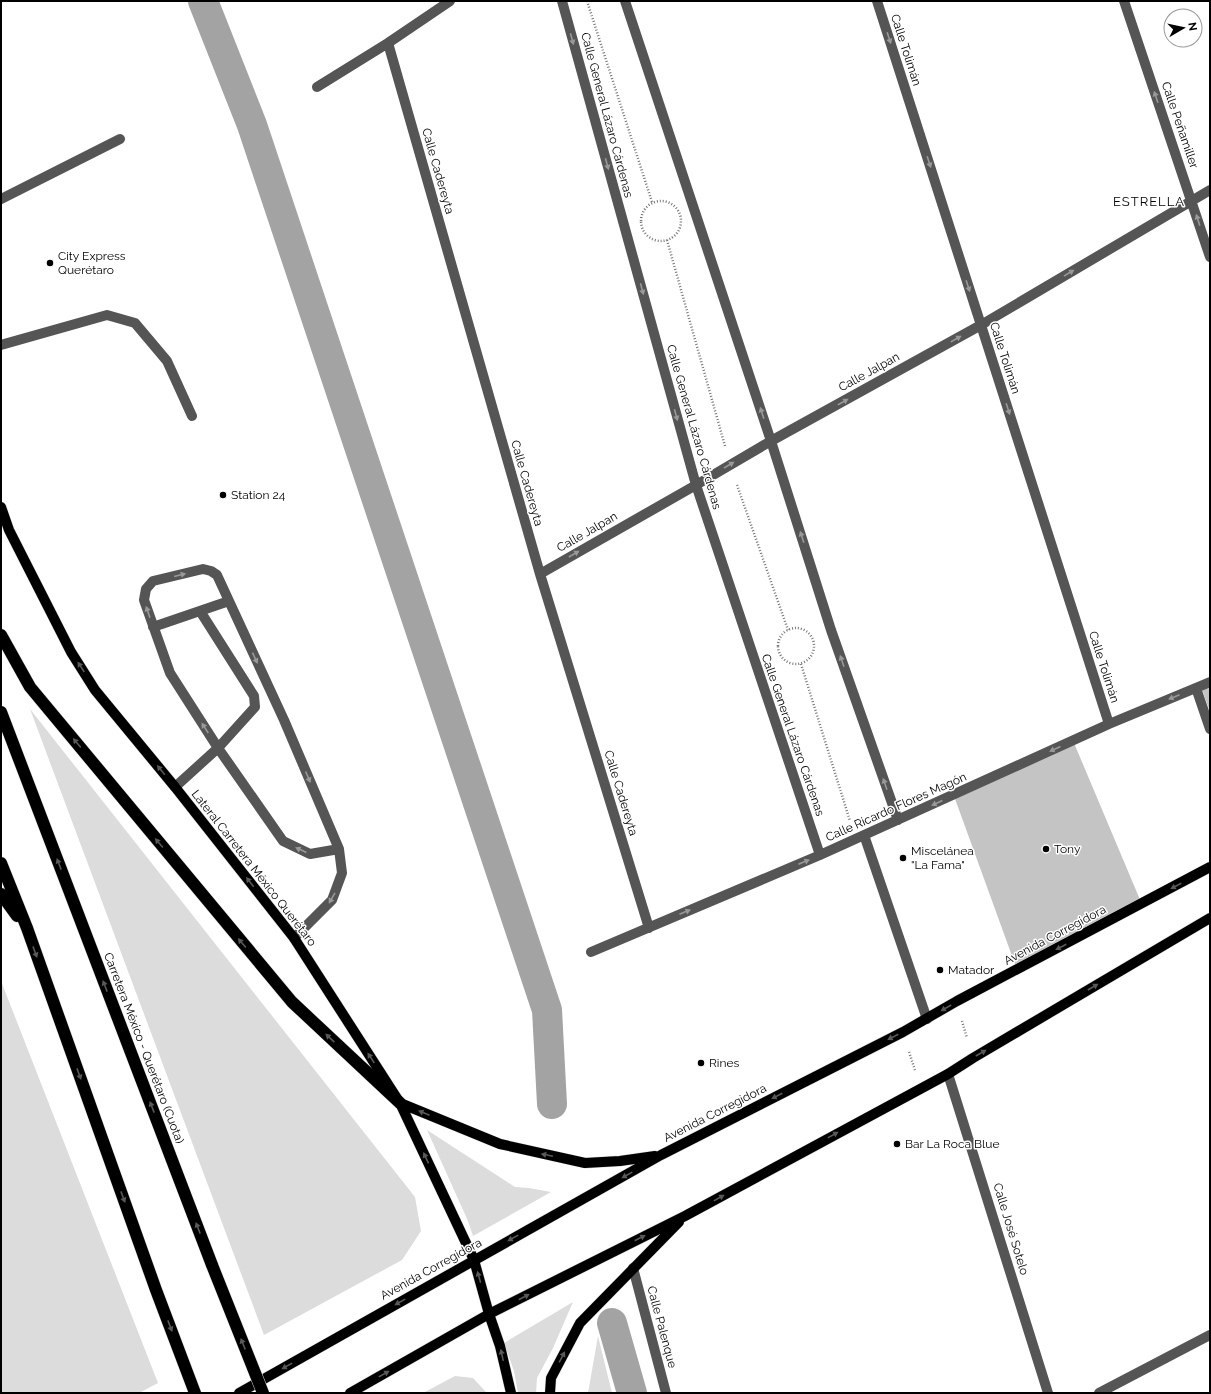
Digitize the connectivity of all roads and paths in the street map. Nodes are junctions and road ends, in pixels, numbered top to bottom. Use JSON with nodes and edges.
{"nodes":[{"id":1,"x":450,"y":1,"type":"edge"},
{"id":2,"x":562,"y":1,"type":"edge"},
{"id":3,"x":587,"y":1,"type":"edge"},
{"id":4,"x":625,"y":1,"type":"edge"},
{"id":5,"x":877,"y":1,"type":"edge"},
{"id":6,"x":1124,"y":1,"type":"edge"},
{"id":7,"x":388,"y":43,"type":"junction"},
{"id":8,"x":317,"y":87,"type":"dead end"},
{"id":9,"x":120,"y":138,"type":"dead end"},
{"id":10,"x":1210,"y":190,"type":"edge"},
{"id":11,"x":1,"y":198,"type":"edge"},
{"id":12,"x":1191,"y":200,"type":"junction"},
{"id":13,"x":652,"y":202,"type":"junction"},
{"id":14,"x":667,"y":240,"type":"junction"},
{"id":15,"x":1210,"y":257,"type":"edge"},
{"id":16,"x":981,"y":325,"type":"junction"},
{"id":17,"x":1,"y":345,"type":"edge"},
{"id":18,"x":192,"y":416,"type":"dead end"},
{"id":19,"x":771,"y":441,"type":"junction"},
{"id":20,"x":730,"y":465,"type":"junction"},
{"id":21,"x":696,"y":485,"type":"junction"},
{"id":22,"x":1,"y":507,"type":"edge"},
{"id":23,"x":540,"y":574,"type":"junction"},
{"id":24,"x":229,"y":601,"type":"junction"},
{"id":25,"x":200,"y":611,"type":"junction"},
{"id":26,"x":153,"y":627,"type":"junction"},
{"id":27,"x":788,"y":630,"type":"junction"},
{"id":28,"x":1,"y":635,"type":"edge"},
{"id":29,"x":802,"y":664,"type":"junction"},
{"id":30,"x":1210,"y":682,"type":"edge"},
{"id":31,"x":1196,"y":688,"type":"junction"},
{"id":32,"x":1,"y":712,"type":"edge"},
{"id":33,"x":1109,"y":724,"type":"junction"},
{"id":34,"x":1210,"y":729,"type":"edge"},
{"id":35,"x":218,"y":748,"type":"junction"},
{"id":36,"x":175,"y":787,"type":"junction"},
{"id":37,"x":898,"y":820,"type":"junction"},
{"id":38,"x":860,"y":837,"type":"junction"},
{"id":39,"x":339,"y":849,"type":"junction"},
{"id":40,"x":820,"y":855,"type":"junction"},
{"id":41,"x":1,"y":863,"type":"edge"},
{"id":42,"x":1210,"y":867,"type":"edge"},
{"id":43,"x":1,"y":894,"type":"edge"},
{"id":44,"x":1210,"y":918,"type":"edge"},
{"id":45,"x":27,"y":928,"type":"junction"},
{"id":46,"x":649,"y":928,"type":"junction"},
{"id":47,"x":294,"y":938,"type":"junction"},
{"id":48,"x":591,"y":952,"type":"dead end"},
{"id":49,"x":957,"y":1001,"type":"junction"},
{"id":50,"x":927,"y":1019,"type":"junction"},
{"id":51,"x":903,"y":1032,"type":"junction"},
{"id":52,"x":973,"y":1058,"type":"junction"},
{"id":53,"x":948,"y":1074,"type":"junction"},
{"id":54,"x":920,"y":1088,"type":"junction"},
{"id":55,"x":400,"y":1103,"type":"junction"},
{"id":56,"x":660,"y":1156,"type":"junction"},
{"id":57,"x":685,"y":1216,"type":"junction"},
{"id":58,"x":474,"y":1260,"type":"junction"},
{"id":59,"x":633,"y":1268,"type":"junction"},
{"id":60,"x":489,"y":1314,"type":"junction"},
{"id":61,"x":1210,"y":1335,"type":"edge"},
{"id":62,"x":195,"y":1393,"type":"edge"},
{"id":63,"x":239,"y":1393,"type":"edge"},
{"id":64,"x":263,"y":1393,"type":"edge"},
{"id":65,"x":350,"y":1393,"type":"edge"},
{"id":66,"x":511,"y":1393,"type":"edge"},
{"id":67,"x":550,"y":1393,"type":"edge"},
{"id":68,"x":666,"y":1393,"type":"edge"},
{"id":69,"x":1048,"y":1393,"type":"edge"},
{"id":70,"x":1099,"y":1393,"type":"edge"}],
"edges":[{"from":1,"to":7,"type":"street"},
{"from":2,"to":21,"type":"street","name":"Calle General Lázaro Cárdenas","one_way":true},
{"from":3,"to":13,"type":"path"},
{"from":19,"to":4,"type":"street","one_way":true},
{"from":5,"to":16,"type":"street","name":"Calle Tolimán","one_way":true},
{"from":12,"to":6,"type":"street","name":"Calle Peñamiller","one_way":true},
{"from":7,"to":8,"type":"street"},
{"from":7,"to":23,"type":"street","name":"Calle Cadereyta"},
{"from":9,"to":11,"type":"street"},
{"from":10,"to":12,"type":"street","name":"Calle Jalpan"},
{"from":15,"to":12,"type":"street","name":"Calle Peñamiller","one_way":true},
{"from":16,"to":12,"type":"street","name":"Calle Jalpan","one_way":true},
{"from":13,"to":14,"type":"path"},
{"from":13,"to":14,"type":"path"},
{"from":14,"to":20,"type":"path"},
{"from":19,"to":16,"type":"street","name":"Calle Jalpan","one_way":true},
{"from":16,"to":33,"type":"street","name":"Calle Tolimán","one_way":true},
{"from":17,"to":18,"type":"street"},
{"from":19,"to":20,"type":"street","name":"Calle Jalpan"},
{"from":37,"to":19,"type":"street","one_way":true},
{"from":21,"to":20,"type":"street","name":"Calle Jalpan","one_way":true},
{"from":20,"to":27,"type":"path"},
{"from":23,"to":21,"type":"street","name":"Calle Jalpan","one_way":true},
{"from":21,"to":40,"type":"street","name":"Calle General Lázaro Cárdenas"},
{"from":36,"to":22,"type":"main road","name":"Lateral Carretera México Querétaro","one_way":true},
{"from":23,"to":46,"type":"street","name":"Calle Cadereyta"},
{"from":24,"to":25,"type":"street"},
{"from":26,"to":24,"type":"street","one_way":true},
{"from":24,"to":39,"type":"street","one_way":true},
{"from":25,"to":26,"type":"street"},
{"from":25,"to":35,"type":"street"},
{"from":35,"to":26,"type":"street","one_way":true},
{"from":27,"to":29,"type":"path"},
{"from":27,"to":29,"type":"path"},
{"from":55,"to":28,"type":"highway","one_way":true},
{"from":29,"to":38,"type":"path"},
{"from":30,"to":31,"type":"street","name":"Calle Ricardo Flores Magón"},
{"from":31,"to":33,"type":"street","name":"Calle Ricardo Flores Magón","one_way":true},
{"from":31,"to":34,"type":"street"},
{"from":64,"to":32,"type":"highway","name":"Carretera México - Querétaro (Cuota)","one_way":true,"bridge":true},
{"from":33,"to":37,"type":"street","name":"Calle Ricardo Flores Magón","one_way":true},
{"from":35,"to":36,"type":"street"},
{"from":39,"to":35,"type":"street","one_way":true},
{"from":47,"to":36,"type":"main road","name":"Lateral Carretera México Querétaro","one_way":true},
{"from":37,"to":38,"type":"street","name":"Calle Ricardo Flores Magón"},
{"from":38,"to":40,"type":"street","name":"Calle Ricardo Flores Magón"},
{"from":38,"to":50,"type":"street"},
{"from":39,"to":47,"type":"street","one_way":true},
{"from":46,"to":40,"type":"street","name":"Calle Ricardo Flores Magón","one_way":true},
{"from":41,"to":45,"type":"highway"},
{"from":42,"to":49,"type":"main road","name":"Avenida Corregidora","one_way":true},
{"from":43,"to":45,"type":"highway"},
{"from":52,"to":44,"type":"main road","one_way":true},
{"from":45,"to":62,"type":"highway","one_way":true},
{"from":46,"to":48,"type":"street","name":"Calle Ricardo Flores Magón"},
{"from":55,"to":47,"type":"main road","name":"Lateral Carretera México Querétaro","one_way":true},
{"from":49,"to":50,"type":"main road","name":"Avenida Corregidora","one_way":true},
{"from":49,"to":52,"type":"path"},
{"from":50,"to":51,"type":"main road","name":"Avenida Corregidora"},
{"from":51,"to":54,"type":"path"},
{"from":51,"to":56,"type":"main road","name":"Avenida Corregidora","one_way":true},
{"from":52,"to":53,"type":"main road"},
{"from":53,"to":54,"type":"main road"},
{"from":53,"to":69,"type":"street","name":"Calle José Sotelo"},
{"from":57,"to":54,"type":"main road","one_way":true},
{"from":56,"to":55,"type":"main road","one_way":true},
{"from":58,"to":55,"type":"main road","name":"Lateral Carretera México Querétaro","one_way":true},
{"from":56,"to":58,"type":"main road","name":"Avenida Corregidora","one_way":true},
{"from":57,"to":59,"type":"main road"},
{"from":60,"to":57,"type":"main road","one_way":true},
{"from":60,"to":58,"type":"main road","name":"Lateral Carretera México Querétaro","one_way":true},
{"from":58,"to":63,"type":"main road","name":"Avenida Corregidora","one_way":true},
{"from":67,"to":59,"type":"main road","one_way":true},
{"from":59,"to":68,"type":"street","name":"Calle Palenque"},
{"from":65,"to":60,"type":"main road","one_way":true},
{"from":66,"to":60,"type":"main road","name":"Lateral Carretera México Querétaro","one_way":true},
{"from":61,"to":70,"type":"street"}]}
